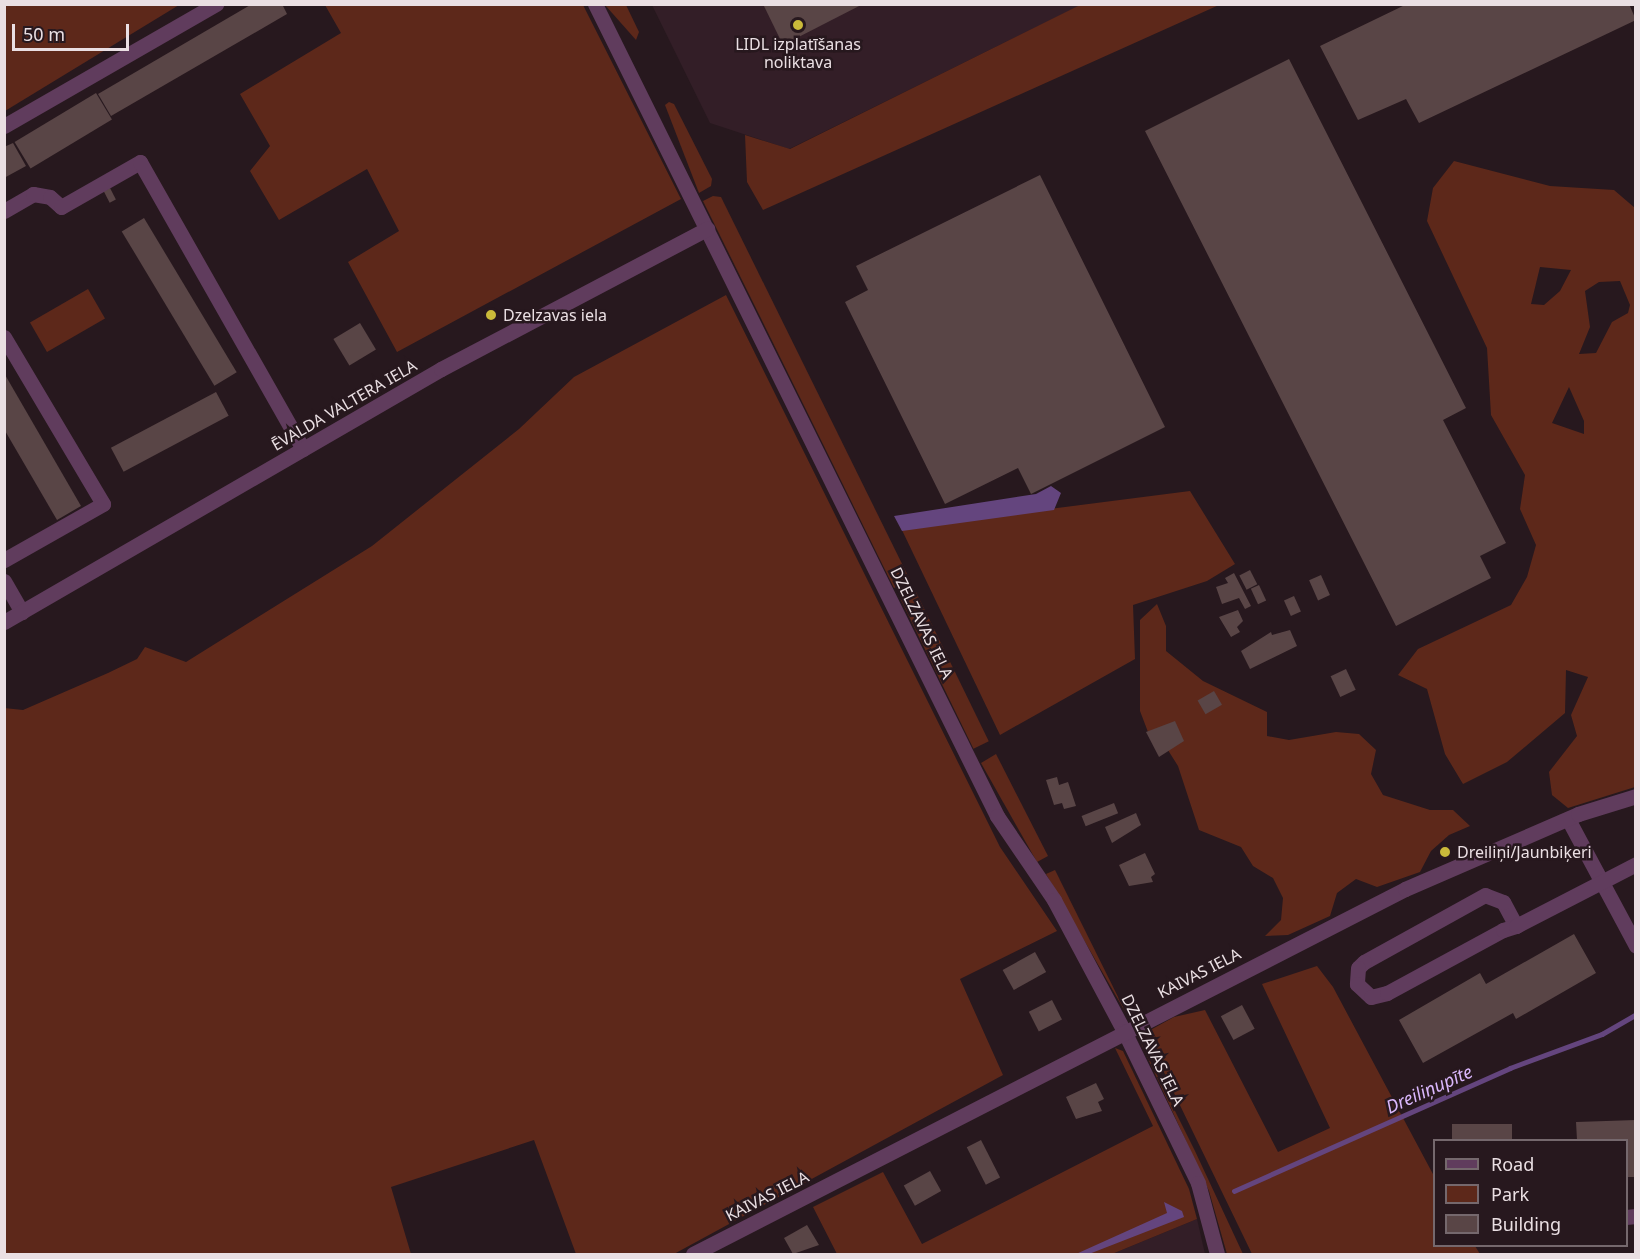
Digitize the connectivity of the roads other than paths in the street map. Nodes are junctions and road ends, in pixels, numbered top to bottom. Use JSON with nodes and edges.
{"nodes":[{"id":1,"x":216,"y":4,"type":"edge"},
{"id":2,"x":595,"y":4,"type":"edge"},
{"id":3,"x":4,"y":126,"type":"edge"},
{"id":4,"x":4,"y":211,"type":"edge"},
{"id":5,"x":706,"y":229,"type":"junction"},
{"id":6,"x":4,"y":337,"type":"edge"},
{"id":7,"x":303,"y":449,"type":"junction"},
{"id":8,"x":4,"y":560,"type":"edge"},
{"id":9,"x":4,"y":581,"type":"edge"},
{"id":10,"x":22,"y":612,"type":"junction"},
{"id":11,"x":4,"y":622,"type":"edge"},
{"id":12,"x":1635,"y":796,"type":"edge"},
{"id":13,"x":1568,"y":819,"type":"junction"},
{"id":14,"x":1635,"y":864,"type":"edge"},
{"id":15,"x":1602,"y":883,"type":"junction"},
{"id":16,"x":1516,"y":926,"type":"junction"},
{"id":17,"x":1635,"y":946,"type":"edge"},
{"id":18,"x":1124,"y":1030,"type":"junction"},
{"id":19,"x":693,"y":1254,"type":"edge"},
{"id":20,"x":1217,"y":1254,"type":"edge"}],
"edges":[{"from":1,"to":3,"type":"street"},
{"from":2,"to":5,"type":"street","name":"DZELZAVAS IELA"},
{"from":4,"to":7,"type":"street"},
{"from":5,"to":7,"type":"street","name":"ĒVALDA VALTERA IELA"},
{"from":5,"to":18,"type":"street","name":"DZELZAVAS IELA"},
{"from":6,"to":8,"type":"street"},
{"from":7,"to":10,"type":"street","name":"ĒVALDA VALTERA IELA"},
{"from":9,"to":10,"type":"street"},
{"from":10,"to":11,"type":"street","name":"ĒVALDA VALTERA IELA"},
{"from":12,"to":13,"type":"street","name":"KAIVAS IELA"},
{"from":13,"to":15,"type":"street"},
{"from":13,"to":18,"type":"street","name":"KAIVAS IELA"},
{"from":14,"to":15,"type":"street"},
{"from":15,"to":16,"type":"street"},
{"from":15,"to":17,"type":"street"},
{"from":16,"to":16,"type":"street"},
{"from":18,"to":19,"type":"street","name":"KAIVAS IELA"},
{"from":18,"to":20,"type":"street","name":"DZELZAVAS IELA"}]}
